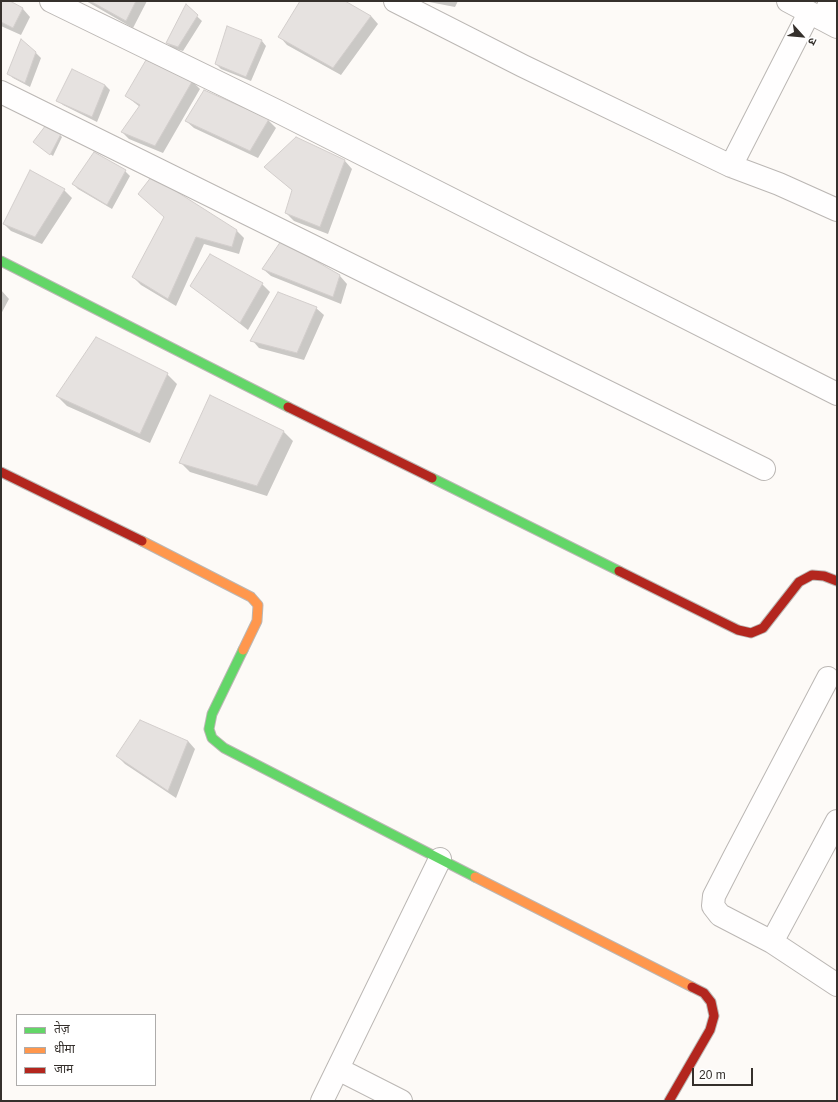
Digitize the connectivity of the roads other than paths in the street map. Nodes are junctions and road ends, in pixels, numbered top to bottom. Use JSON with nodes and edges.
{"nodes":[{"id":1,"x":51,"y":1,"type":"edge"},
{"id":2,"x":395,"y":1,"type":"edge"},
{"id":3,"x":788,"y":1,"type":"edge"},
{"id":4,"x":825,"y":15,"type":"edge"},
{"id":5,"x":1,"y":92,"type":"edge"},
{"id":6,"x":730,"y":166,"type":"junction"},
{"id":7,"x":837,"y":210,"type":"edge"},
{"id":8,"x":1,"y":261,"type":"edge"},
{"id":9,"x":837,"y":394,"type":"edge"},
{"id":10,"x":764,"y":469,"type":"dead end"},
{"id":11,"x":1,"y":472,"type":"edge"},
{"id":12,"x":837,"y":582,"type":"edge"},
{"id":13,"x":828,"y":678,"type":"dead end"},
{"id":14,"x":837,"y":822,"type":"edge"},
{"id":15,"x":440,"y":859,"type":"junction"},
{"id":16,"x":772,"y":942,"type":"junction"},
{"id":17,"x":837,"y":985,"type":"edge"},
{"id":18,"x":338,"y":1069,"type":"junction"},
{"id":19,"x":322,"y":1101,"type":"edge"},
{"id":20,"x":401,"y":1101,"type":"edge"},
{"id":21,"x":669,"y":1101,"type":"edge"}],
"edges":[{"from":1,"to":9,"type":"street"},
{"from":2,"to":6,"type":"street"},
{"from":3,"to":4,"type":"street"},
{"from":4,"to":6,"type":"street"},
{"from":5,"to":10,"type":"street"},
{"from":6,"to":7,"type":"street"},
{"from":8,"to":12,"type":"street"},
{"from":11,"to":15,"type":"street"},
{"from":13,"to":16,"type":"street"},
{"from":14,"to":16,"type":"street"},
{"from":15,"to":18,"type":"street"},
{"from":15,"to":21,"type":"street"},
{"from":16,"to":17,"type":"street"},
{"from":18,"to":19,"type":"street"},
{"from":18,"to":20,"type":"street"}]}
